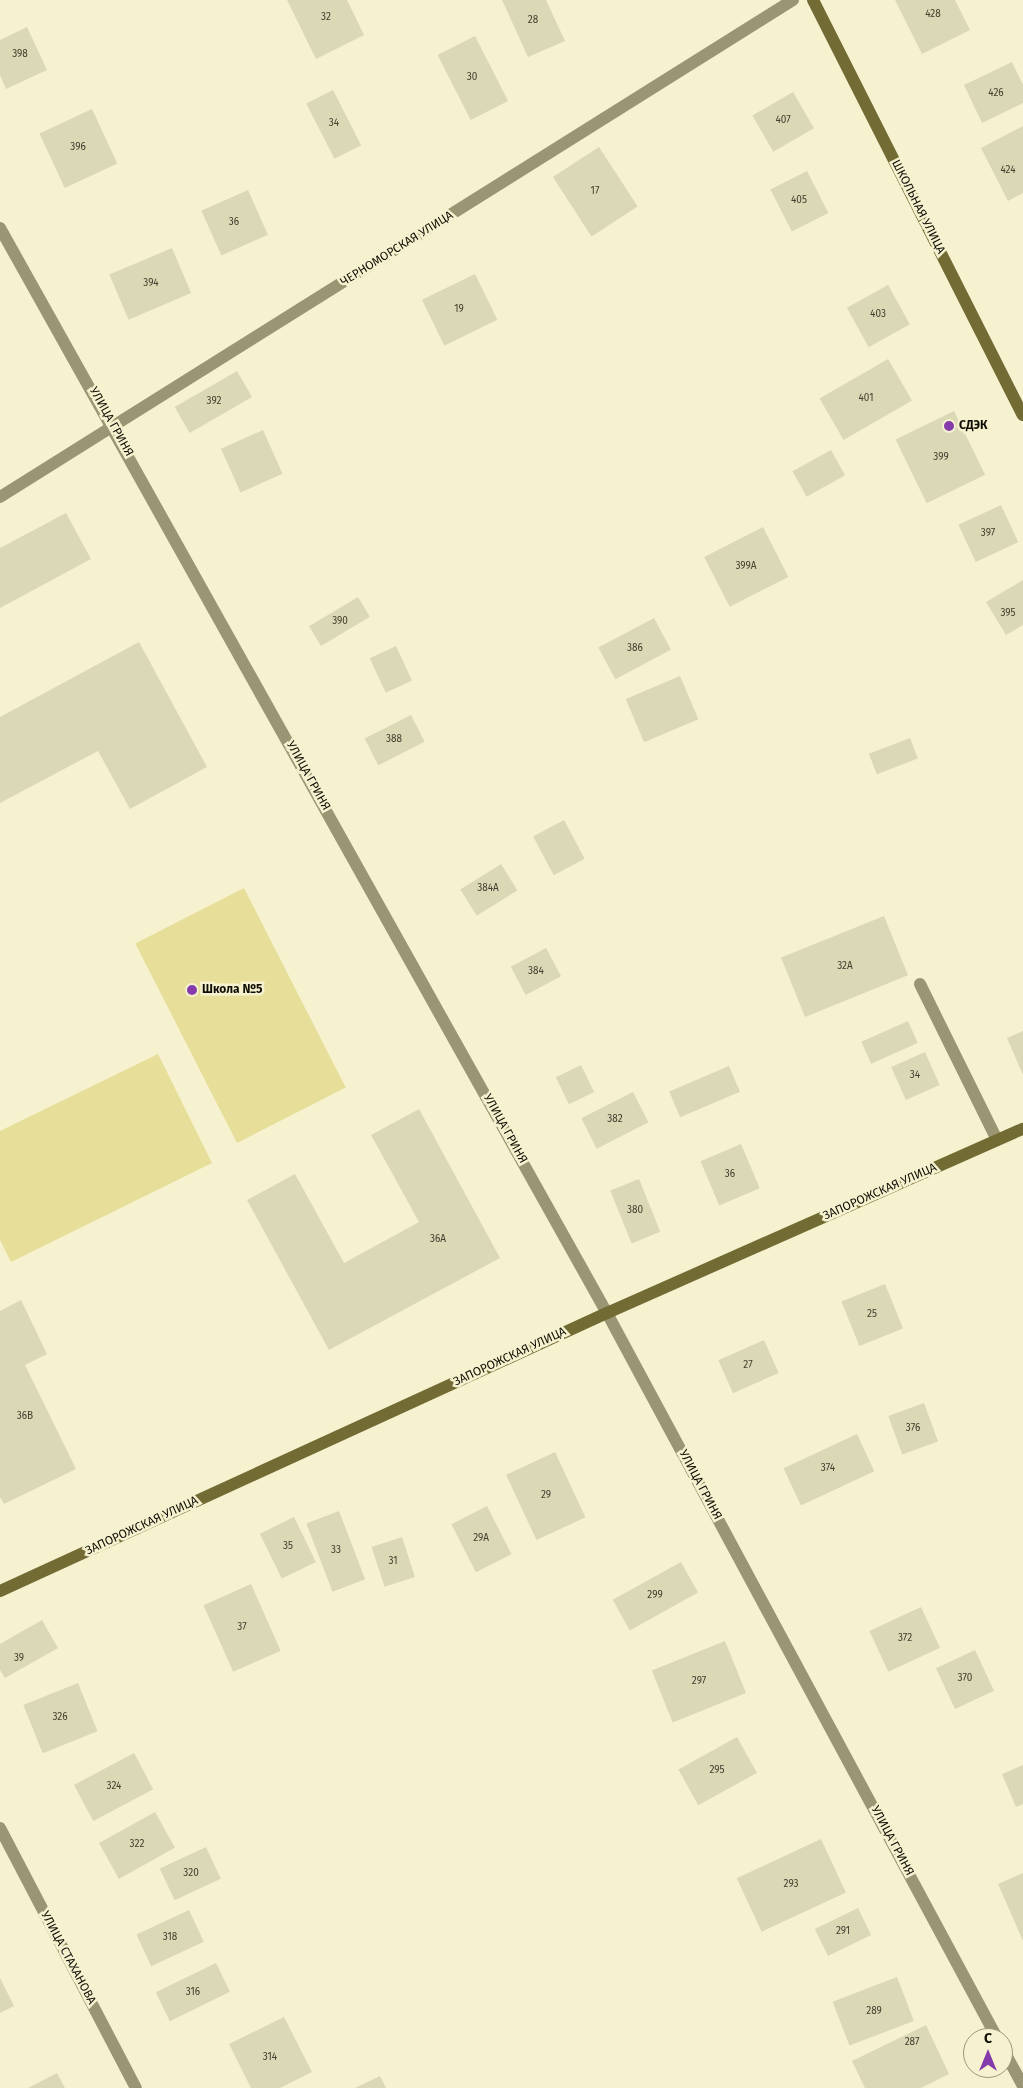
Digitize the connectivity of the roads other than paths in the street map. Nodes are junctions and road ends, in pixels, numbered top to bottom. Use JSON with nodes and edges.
{"nodes":[{"id":1,"x":793,"y":0,"type":"edge"},
{"id":2,"x":813,"y":0,"type":"edge"},
{"id":3,"x":0,"y":228,"type":"edge"},
{"id":4,"x":1023,"y":415,"type":"edge"},
{"id":5,"x":114,"y":427,"type":"junction"},
{"id":6,"x":0,"y":498,"type":"edge"},
{"id":7,"x":920,"y":984,"type":"dead end"},
{"id":8,"x":1023,"y":1129,"type":"edge"},
{"id":9,"x":997,"y":1140,"type":"junction"},
{"id":10,"x":607,"y":1313,"type":"junction"},
{"id":11,"x":0,"y":1591,"type":"edge"},
{"id":12,"x":0,"y":1828,"type":"edge"},
{"id":13,"x":992,"y":2028,"type":"edge"},
{"id":14,"x":1013,"y":2068,"type":"edge"},
{"id":15,"x":1023,"y":2086,"type":"edge"},
{"id":16,"x":136,"y":2088,"type":"edge"}],
"edges":[{"from":1,"to":5,"type":"street","name":"ЧЕРНОМОРСКАЯ УЛИЦА"},
{"from":2,"to":4,"type":"street","name":"ШКОЛЬНАЯ УЛИЦА"},
{"from":3,"to":5,"type":"street","name":"УЛИЦА ГРИНЯ"},
{"from":5,"to":6,"type":"street","name":"ЧЕРНОМОРСКАЯ УЛИЦА"},
{"from":5,"to":10,"type":"street","name":"УЛИЦА ГРИНЯ"},
{"from":7,"to":9,"type":"street"},
{"from":8,"to":9,"type":"street","name":"ЗАПОРОЖСКАЯ УЛИЦА"},
{"from":9,"to":10,"type":"street","name":"ЗАПОРОЖСКАЯ УЛИЦА"},
{"from":10,"to":11,"type":"street","name":"ЗАПОРОЖСКАЯ УЛИЦА"},
{"from":10,"to":13,"type":"street","name":"УЛИЦА ГРИНЯ"},
{"from":12,"to":16,"type":"street","name":"УЛИЦА СТАХАНОВА"},
{"from":14,"to":15,"type":"street"}]}
